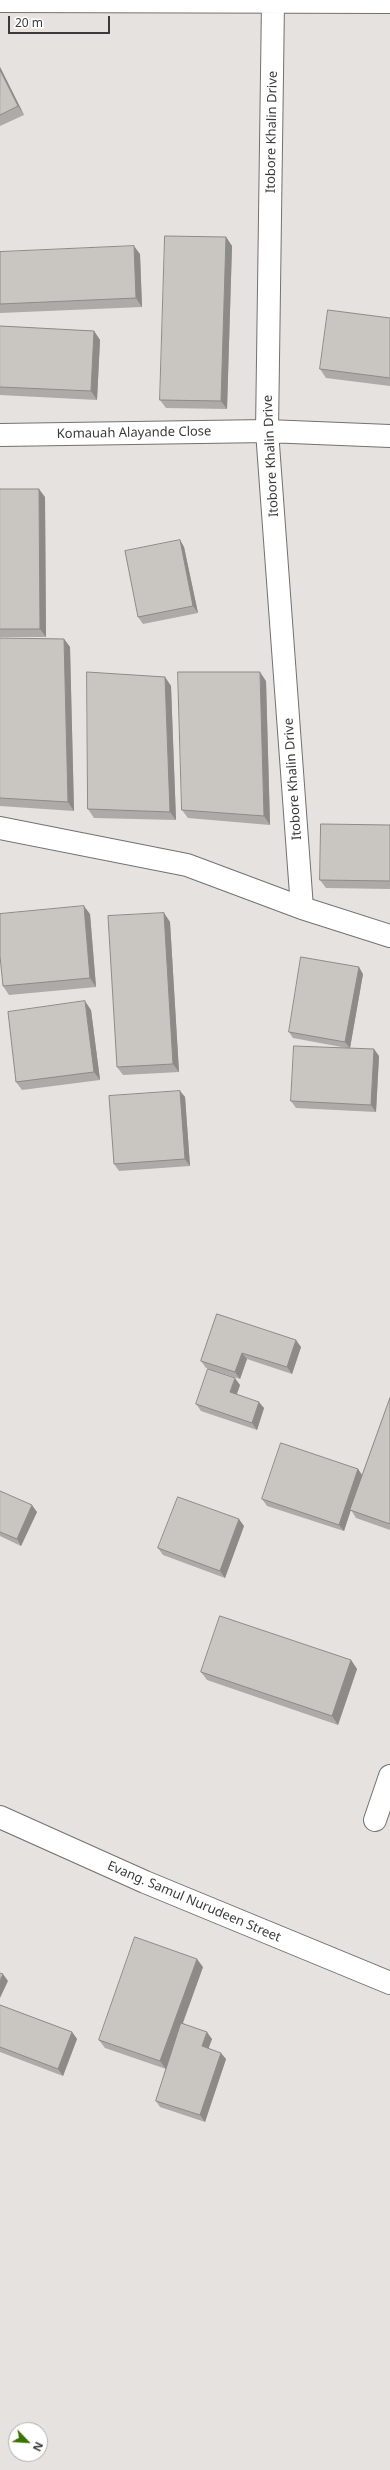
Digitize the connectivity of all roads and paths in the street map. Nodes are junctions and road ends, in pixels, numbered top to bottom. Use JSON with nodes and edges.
{"nodes":[{"id":1,"x":0,"y":0,"type":"edge"},
{"id":2,"x":273,"y":2,"type":"junction"},
{"id":3,"x":390,"y":2,"type":"edge"},
{"id":4,"x":268,"y":432,"type":"junction"},
{"id":5,"x":0,"y":435,"type":"edge"},
{"id":6,"x":390,"y":436,"type":"edge"},
{"id":7,"x":0,"y":828,"type":"edge"},
{"id":8,"x":302,"y":908,"type":"junction"},
{"id":9,"x":390,"y":936,"type":"edge"},
{"id":10,"x":390,"y":1776,"type":"edge"},
{"id":11,"x":0,"y":1817,"type":"edge"},
{"id":12,"x":376,"y":1820,"type":"dead end"},
{"id":13,"x":390,"y":1983,"type":"edge"}],
"edges":[{"from":1,"to":2,"type":"street"},
{"from":2,"to":3,"type":"street"},
{"from":2,"to":4,"type":"street","name":"Itobore Khalin Drive"},
{"from":4,"to":5,"type":"street","name":"Komauah Alayande Close"},
{"from":4,"to":6,"type":"street","name":"Komauah Alayande Close"},
{"from":4,"to":8,"type":"street","name":"Itobore Khalin Drive"},
{"from":7,"to":8,"type":"street"},
{"from":8,"to":9,"type":"street"},
{"from":10,"to":12,"type":"street"},
{"from":11,"to":13,"type":"street","name":"Evang. Samul Nurudeen Street"}]}
